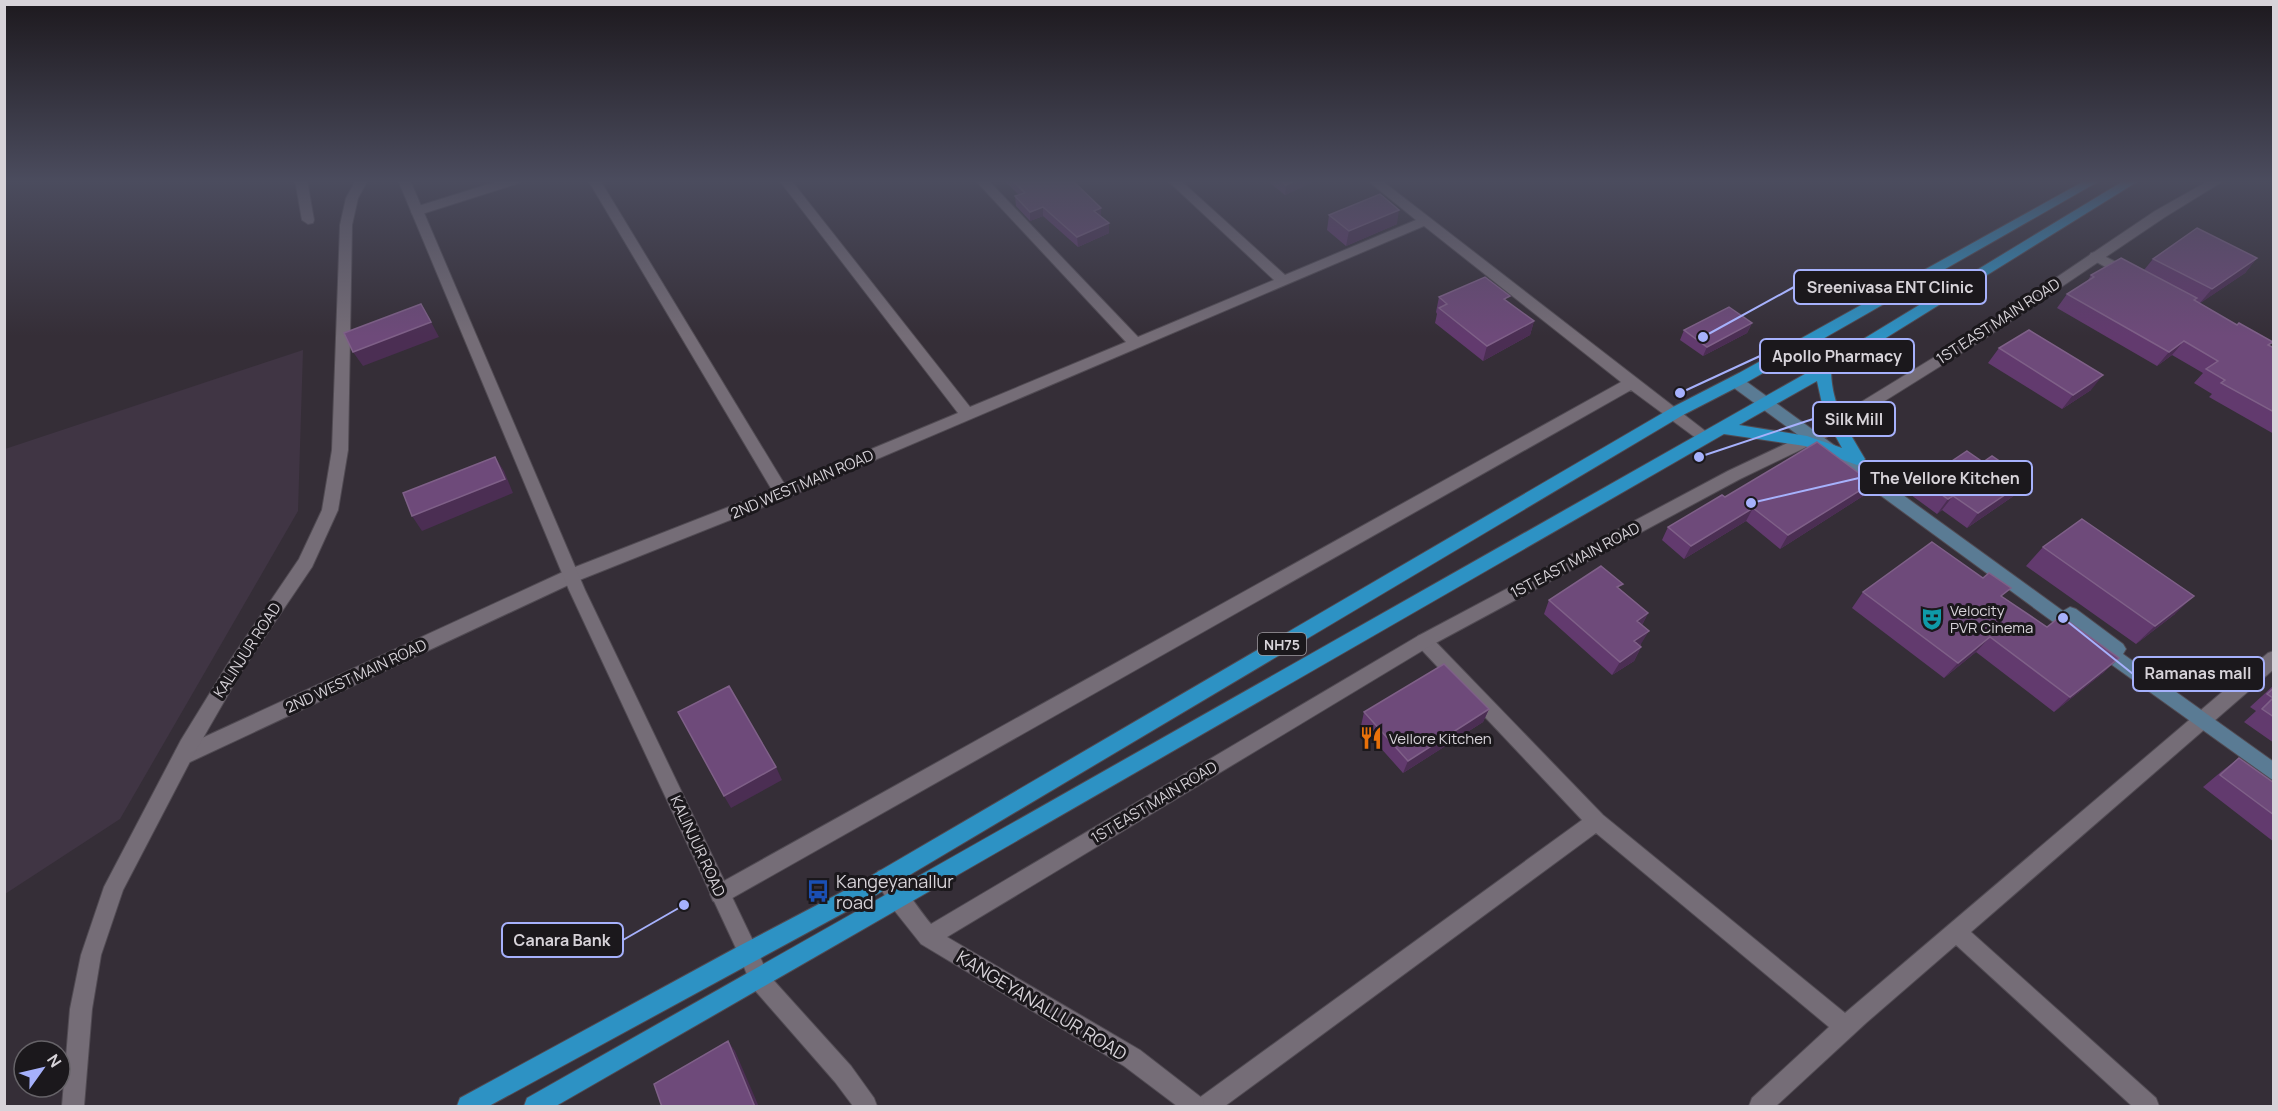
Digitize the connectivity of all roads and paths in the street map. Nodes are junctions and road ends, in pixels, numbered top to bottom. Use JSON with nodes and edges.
{"nodes":[{"id":1,"x":346,"y":232,"type":"edge"},
{"id":2,"x":426,"y":232,"type":"edge"},
{"id":3,"x":625,"y":232,"type":"edge"},
{"id":4,"x":825,"y":232,"type":"edge"},
{"id":5,"x":1030,"y":232,"type":"edge"},
{"id":6,"x":1229,"y":232,"type":"edge"},
{"id":7,"x":1399,"y":232,"type":"edge"},
{"id":8,"x":1439,"y":232,"type":"edge"},
{"id":9,"x":2003,"y":232,"type":"edge"},
{"id":10,"x":2049,"y":232,"type":"edge"},
{"id":11,"x":2135,"y":232,"type":"edge"},
{"id":12,"x":2096,"y":256,"type":"junction"},
{"id":13,"x":2137,"y":278,"type":"edge"},
{"id":14,"x":1283,"y":281,"type":"junction"},
{"id":15,"x":1136,"y":344,"type":"junction"},
{"id":16,"x":1824,"y":370,"type":"junction"},
{"id":17,"x":1740,"y":379,"type":"junction"},
{"id":18,"x":1632,"y":383,"type":"junction"},
{"id":19,"x":1769,"y":400,"type":"junction"},
{"id":20,"x":967,"y":414,"type":"junction"},
{"id":21,"x":1673,"y":414,"type":"junction"},
{"id":22,"x":1721,"y":428,"type":"junction"},
{"id":23,"x":1706,"y":437,"type":"junction"},
{"id":24,"x":1821,"y":437,"type":"junction"},
{"id":25,"x":782,"y":494,"type":"junction"},
{"id":26,"x":572,"y":576,"type":"junction"},
{"id":27,"x":1424,"y":641,"type":"junction"},
{"id":28,"x":2274,"y":658,"type":"edge"},
{"id":29,"x":2206,"y":719,"type":"junction"},
{"id":30,"x":183,"y":756,"type":"junction"},
{"id":31,"x":2274,"y":762,"type":"edge"},
{"id":32,"x":2274,"y":773,"type":"edge"},
{"id":33,"x":1596,"y":821,"type":"junction"},
{"id":34,"x":885,"y":878,"type":"junction"},
{"id":35,"x":720,"y":894,"type":"junction"},
{"id":36,"x":897,"y":898,"type":"junction"},
{"id":37,"x":1956,"y":933,"type":"junction"},
{"id":38,"x":928,"y":937,"type":"junction"},
{"id":39,"x":748,"y":952,"type":"junction"},
{"id":40,"x":759,"y":980,"type":"junction"},
{"id":41,"x":1845,"y":1027,"type":"junction"},
{"id":42,"x":73,"y":1107,"type":"edge"},
{"id":43,"x":468,"y":1107,"type":"edge"},
{"id":44,"x":535,"y":1107,"type":"edge"},
{"id":45,"x":866,"y":1107,"type":"edge"},
{"id":46,"x":1194,"y":1107,"type":"edge"},
{"id":47,"x":1207,"y":1107,"type":"edge"},
{"id":48,"x":1760,"y":1107,"type":"edge"},
{"id":49,"x":2148,"y":1107,"type":"edge"}],
"edges":[{"from":1,"to":30,"type":"street","name":"KALINJUR ROAD"},
{"from":2,"to":26,"type":"street","name":"KALINJUR ROAD"},
{"from":3,"to":25,"type":"street"},
{"from":4,"to":20,"type":"street"},
{"from":5,"to":15,"type":"street"},
{"from":6,"to":14,"type":"street"},
{"from":7,"to":14,"type":"street","name":"2ND WEST MAIN ROAD"},
{"from":8,"to":18,"type":"street"},
{"from":9,"to":17,"type":"highway","number":"NH75"},
{"from":10,"to":16,"type":"highway","number":"NH75"},
{"from":11,"to":12,"type":"street","name":"1ST EAST MAIN ROAD"},
{"from":12,"to":13,"type":"street"},
{"from":12,"to":24,"type":"street","name":"1ST EAST MAIN ROAD"},
{"from":14,"to":15,"type":"street","name":"2ND WEST MAIN ROAD"},
{"from":15,"to":20,"type":"street","name":"2ND WEST MAIN ROAD"},
{"from":16,"to":19,"type":"highway","number":"NH75"},
{"from":16,"to":24,"type":"highway"},
{"from":17,"to":19,"type":"main road"},
{"from":17,"to":21,"type":"highway","number":"NH75"},
{"from":18,"to":21,"type":"street"},
{"from":18,"to":35,"type":"street"},
{"from":19,"to":22,"type":"highway","number":"NH75"},
{"from":19,"to":24,"type":"main road"},
{"from":20,"to":25,"type":"street","name":"2ND WEST MAIN ROAD"},
{"from":21,"to":23,"type":"street"},
{"from":21,"to":34,"type":"highway","number":"NH75"},
{"from":22,"to":23,"type":"highway","number":"NH75"},
{"from":22,"to":24,"type":"highway"},
{"from":23,"to":36,"type":"highway","number":"NH75"},
{"from":24,"to":27,"type":"street","name":"1ST EAST MAIN ROAD"},
{"from":24,"to":29,"type":"main road"},
{"from":24,"to":29,"type":"main road"},
{"from":25,"to":26,"type":"street","name":"2ND WEST MAIN ROAD"},
{"from":26,"to":30,"type":"street","name":"2ND WEST MAIN ROAD"},
{"from":26,"to":35,"type":"street","name":"KALINJUR ROAD"},
{"from":27,"to":33,"type":"street"},
{"from":27,"to":38,"type":"street","name":"1ST EAST MAIN ROAD"},
{"from":28,"to":29,"type":"street"},
{"from":29,"to":31,"type":"main road"},
{"from":29,"to":32,"type":"main road"},
{"from":29,"to":37,"type":"street"},
{"from":30,"to":42,"type":"street","name":"KALINJUR ROAD"},
{"from":33,"to":41,"type":"street"},
{"from":33,"to":47,"type":"street"},
{"from":34,"to":36,"type":"street","name":"KANGEYANALLUR ROAD"},
{"from":34,"to":39,"type":"highway","number":"NH75"},
{"from":35,"to":39,"type":"street","name":"KALINJUR ROAD"},
{"from":36,"to":38,"type":"street","name":"KANGEYANALLUR ROAD"},
{"from":36,"to":40,"type":"highway","number":"NH75"},
{"from":37,"to":41,"type":"street"},
{"from":37,"to":49,"type":"street"},
{"from":38,"to":46,"type":"street","name":"KANGEYANALLUR ROAD"},
{"from":39,"to":40,"type":"street","name":"KALINJUR ROAD"},
{"from":39,"to":43,"type":"highway","number":"NH75"},
{"from":40,"to":44,"type":"highway","number":"NH75"},
{"from":40,"to":45,"type":"street"},
{"from":41,"to":48,"type":"street"}]}
